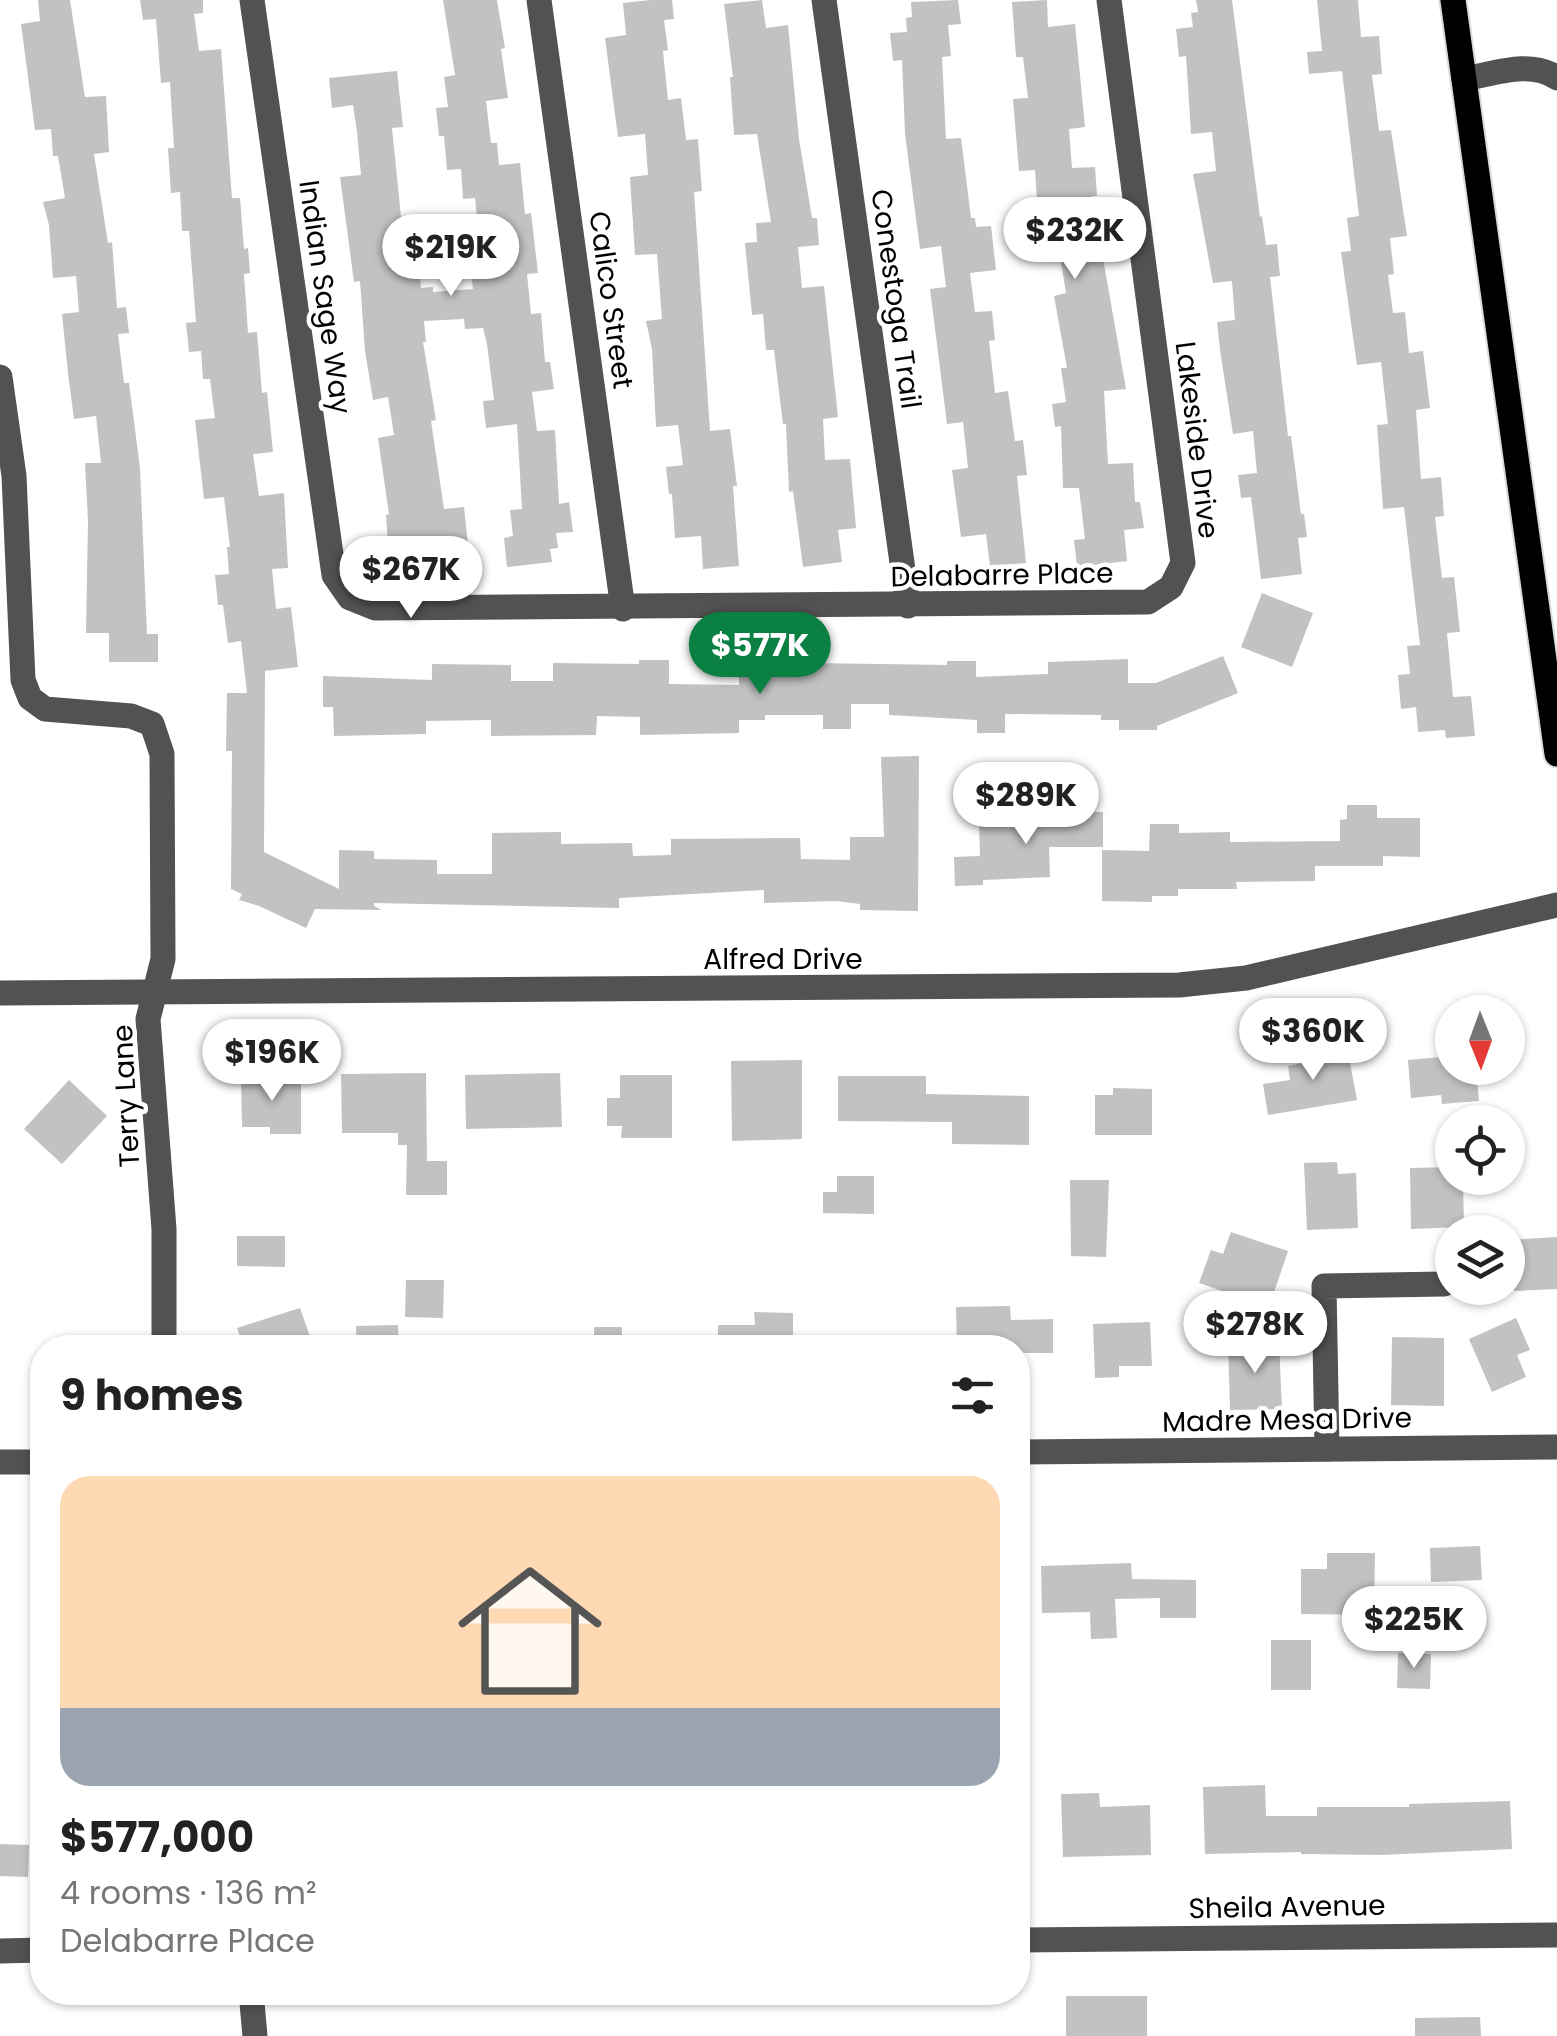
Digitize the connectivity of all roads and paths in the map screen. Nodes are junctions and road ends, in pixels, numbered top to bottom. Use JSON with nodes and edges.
{"nodes":[{"id":1,"x":252,"y":0,"type":"edge"},
{"id":2,"x":539,"y":0,"type":"edge"},
{"id":3,"x":824,"y":0,"type":"edge"},
{"id":4,"x":1109,"y":0,"type":"edge"},
{"id":5,"x":1453,"y":0,"type":"edge"},
{"id":6,"x":1557,"y":78,"type":"edge"},
{"id":7,"x":1464,"y":79,"type":"junction"},
{"id":8,"x":0,"y":378,"type":"edge"},
{"id":9,"x":6,"y":466,"type":"edge"},
{"id":10,"x":1172,"y":588,"type":"joint"},
{"id":11,"x":350,"y":598,"type":"joint"},
{"id":12,"x":10,"y":602,"type":"edge"},
{"id":13,"x":908,"y":606,"type":"junction"},
{"id":14,"x":624,"y":608,"type":"junction"},
{"id":15,"x":1556,"y":745,"type":"edge"},
{"id":16,"x":1557,"y":905,"type":"edge"},
{"id":17,"x":155,"y":992,"type":"junction"},
{"id":18,"x":0,"y":993,"type":"edge"},
{"id":19,"x":1435,"y":1284,"type":"edge"},
{"id":20,"x":164,"y":1335,"type":"edge"},
{"id":21,"x":1557,"y":1447,"type":"edge"},
{"id":22,"x":1327,"y":1449,"type":"junction"},
{"id":23,"x":1030,"y":1452,"type":"edge"},
{"id":24,"x":0,"y":1462,"type":"edge"},
{"id":25,"x":30,"y":1462,"type":"edge"},
{"id":26,"x":1557,"y":1935,"type":"edge"},
{"id":27,"x":1030,"y":1940,"type":"edge"},
{"id":28,"x":30,"y":1950,"type":"edge"},
{"id":29,"x":0,"y":1951,"type":"edge"},
{"id":30,"x":253,"y":2005,"type":"edge"},
{"id":31,"x":256,"y":2036,"type":"edge"}],
"edges":[{"from":1,"to":11,"type":"street","name":"Indian Sage Way"},
{"from":2,"to":14,"type":"street","name":"Calico Street"},
{"from":3,"to":13,"type":"street","name":"Conestoga Trail"},
{"from":4,"to":10,"type":"street","name":"Lakeside Drive"},
{"from":5,"to":7,"type":"main road"},
{"from":6,"to":7,"type":"street"},
{"from":7,"to":15,"type":"main road"},
{"from":8,"to":9,"type":"street"},
{"from":9,"to":12,"type":"street"},
{"from":10,"to":13,"type":"street","name":"Delabarre Place"},
{"from":11,"to":14,"type":"street","name":"Delabarre Place"},
{"from":12,"to":17,"type":"street","name":"Terry Lane"},
{"from":13,"to":14,"type":"street","name":"Delabarre Place"},
{"from":16,"to":17,"type":"street","name":"Alfred Drive"},
{"from":17,"to":18,"type":"street","name":"Alfred Drive"},
{"from":17,"to":20,"type":"street","name":"Terry Lane"},
{"from":19,"to":22,"type":"street"},
{"from":21,"to":22,"type":"street","name":"Madre Mesa Drive"},
{"from":22,"to":23,"type":"street","name":"Madre Mesa Drive"},
{"from":24,"to":25,"type":"street"},
{"from":26,"to":27,"type":"street","name":"Sheila Avenue"},
{"from":28,"to":29,"type":"street"},
{"from":30,"to":31,"type":"street"}]}
